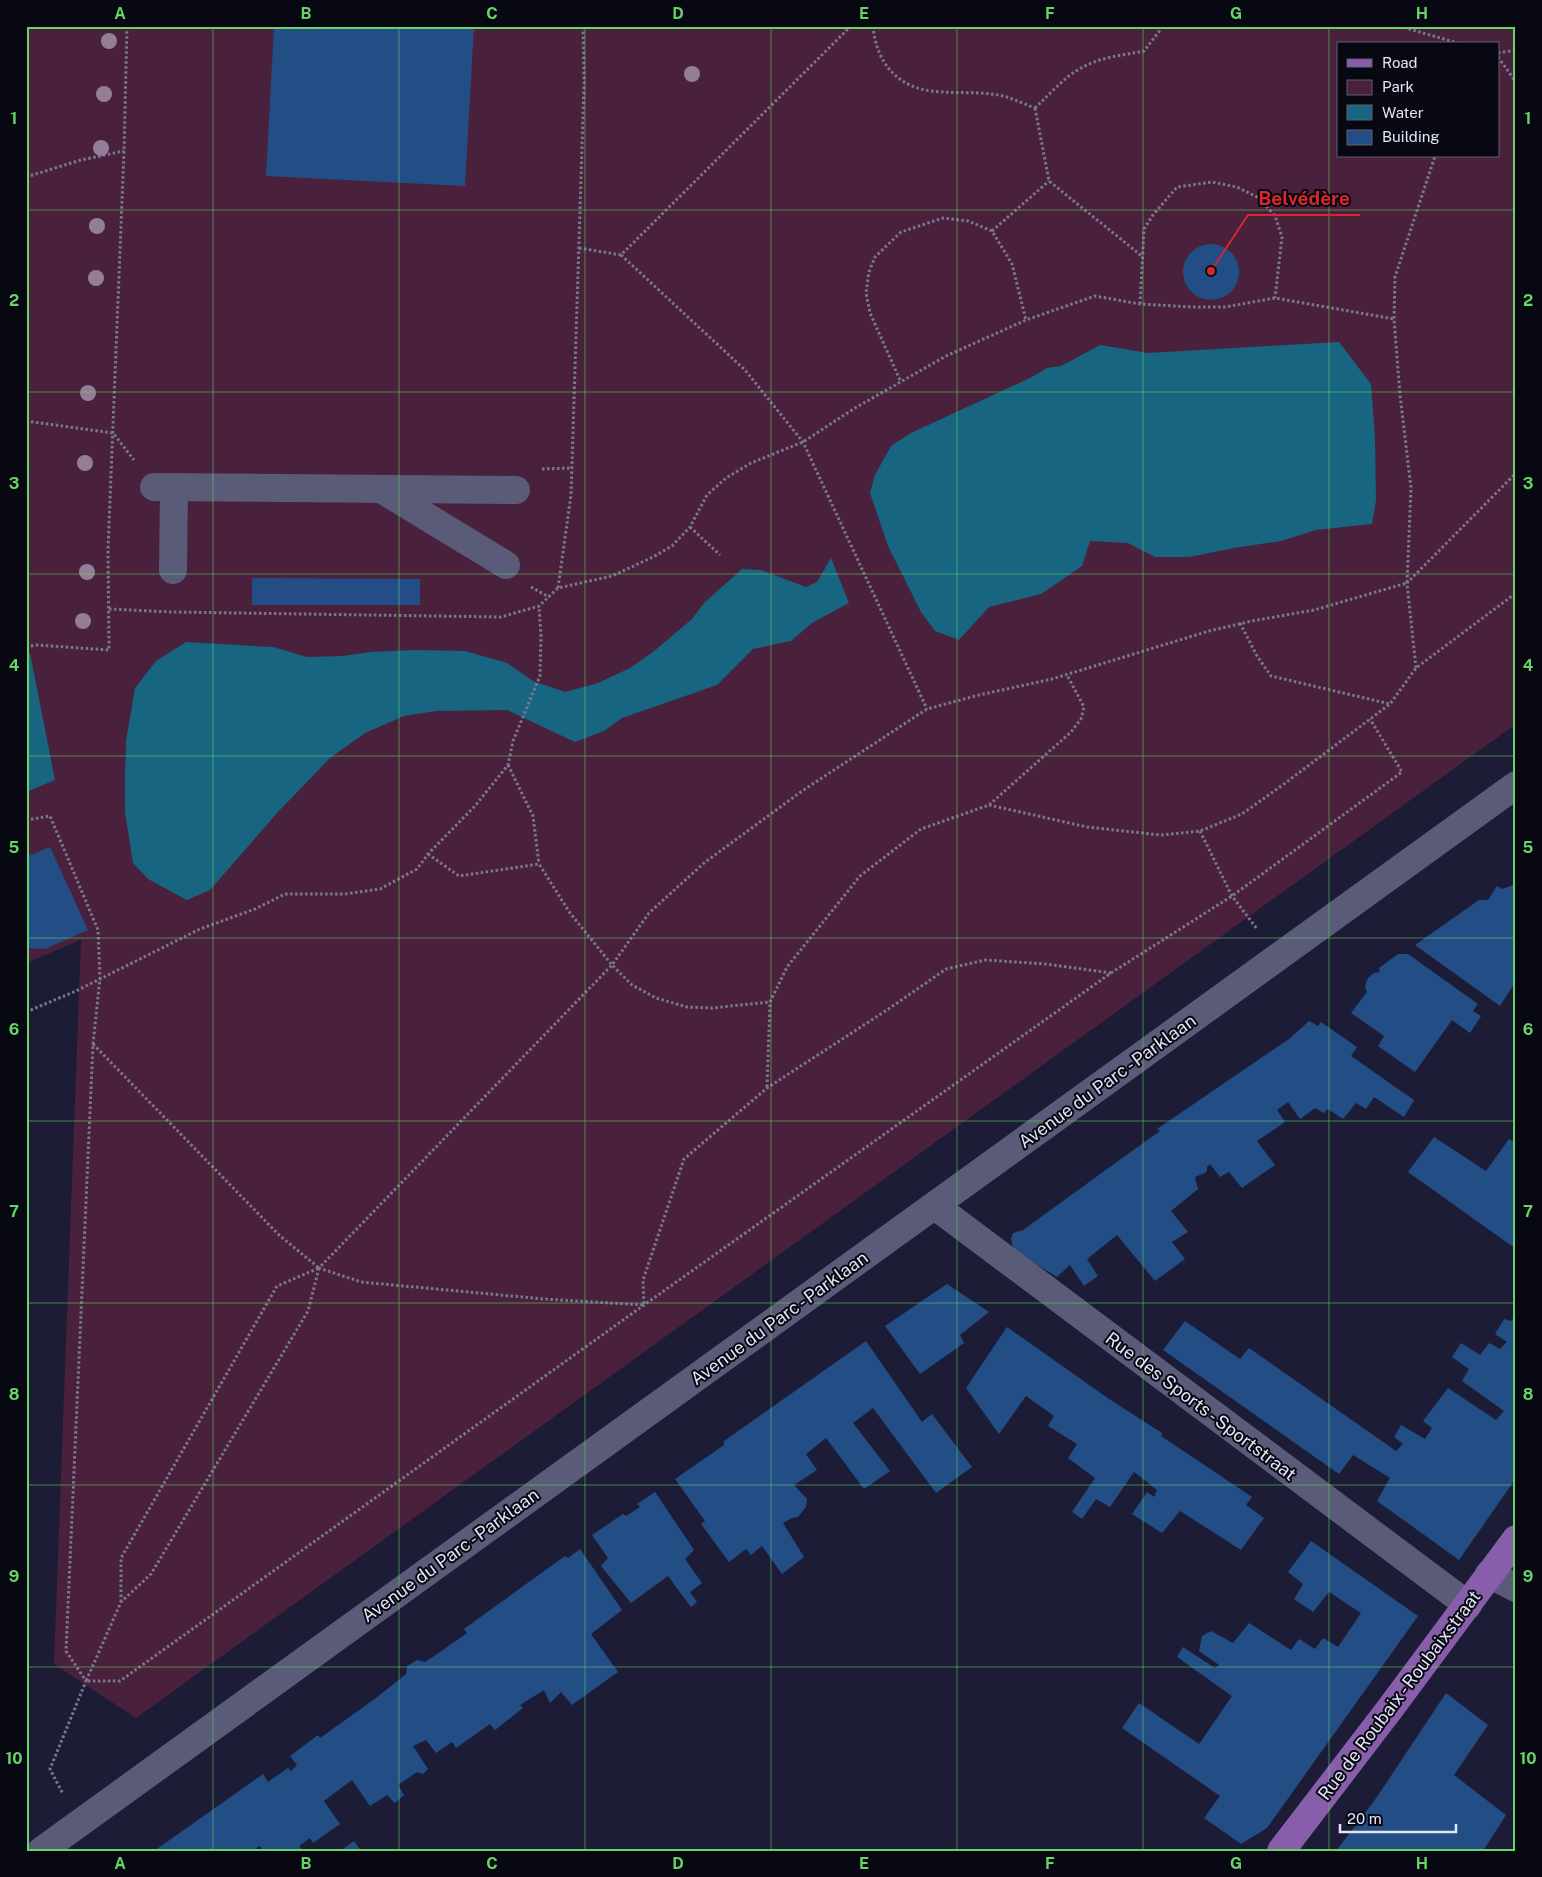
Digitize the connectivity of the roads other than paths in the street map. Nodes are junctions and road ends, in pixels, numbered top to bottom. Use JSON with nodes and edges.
{"nodes":[{"id":1,"x":381,"y":489,"type":"junction"},
{"id":2,"x":516,"y":490,"type":"dead end"},
{"id":3,"x":506,"y":565,"type":"dead end"},
{"id":4,"x":173,"y":570,"type":"dead end"},
{"id":5,"x":1516,"y":785,"type":"edge"},
{"id":6,"x":934,"y":1206,"type":"junction"},
{"id":7,"x":1516,"y":1539,"type":"edge"},
{"id":8,"x":1489,"y":1574,"type":"junction"},
{"id":9,"x":1516,"y":1588,"type":"edge"},
{"id":10,"x":1468,"y":1605,"type":"junction"},
{"id":11,"x":41,"y":1851,"type":"edge"},
{"id":12,"x":1281,"y":1851,"type":"edge"}],
"edges":[{"from":1,"to":2,"type":"street"},
{"from":1,"to":3,"type":"street"},
{"from":1,"to":4,"type":"street"},
{"from":5,"to":6,"type":"street","name":"Avenue du Parc - Parklaan"},
{"from":6,"to":10,"type":"street","name":"Rue des Sports - Sportstraat"},
{"from":6,"to":11,"type":"street","name":"Avenue du Parc - Parklaan"},
{"from":7,"to":8,"type":"main road","name":"Rue de Roubaix - Roubaixstraat"},
{"from":8,"to":9,"type":"street"},
{"from":8,"to":10,"type":"main road","name":"Rue de Roubaix - Roubaixstraat"},
{"from":10,"to":12,"type":"main road","name":"Rue de Roubaix - Roubaixstraat"}]}
